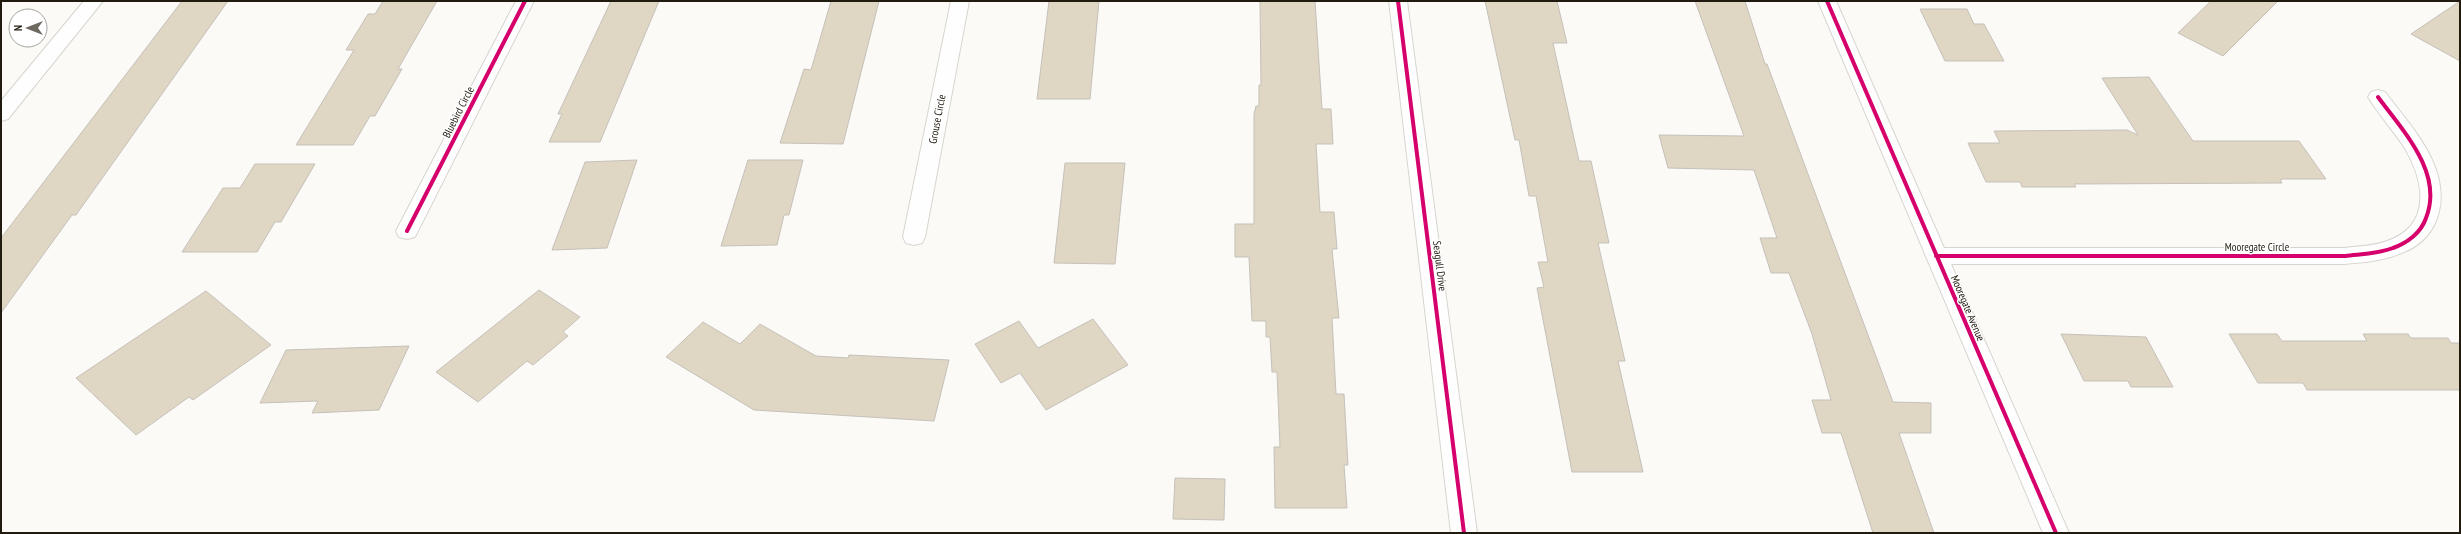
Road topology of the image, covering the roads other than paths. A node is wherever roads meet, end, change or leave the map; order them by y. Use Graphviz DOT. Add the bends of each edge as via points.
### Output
graph roads {
  1 [pos="94,1"];
  2 [pos="525,1"];
  3 [pos="960,1"];
  4 [pos="1398,1"];
  5 [pos="1827,1"];
  6 [pos="2378,97"];
  7 [pos="1,114"];
  8 [pos="407,231"];
  9 [pos="914,237"];
  10 [pos="1936,256"];
  11 [pos="1464,533"];
  12 [pos="2056,533"];
  1 -- 7 [label="street"];
  2 -- 8 [label="street, Bluebird Circle"];
  3 -- 9 [label="street, Grouse Circle"];
  4 -- 11 [label="street, Seagull Drive"];
  5 -- 10 [label="street, Mooregate Avenue"];
  6 -- 10 [label="street, Mooregate Circle" via="2414,147 2425,169 2432,194 2428,217 2417,236 2388,250 2345,256"];
  10 -- 12 [label="street, Mooregate Avenue"];
}
